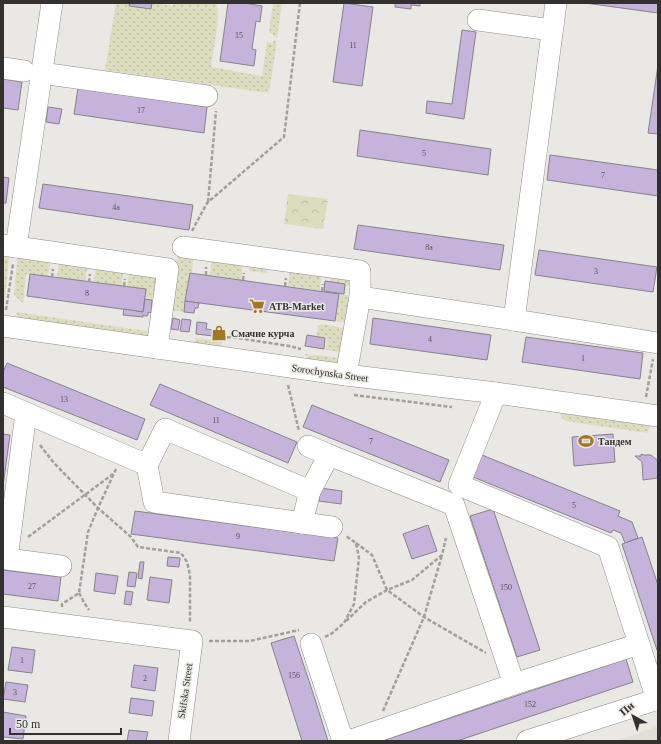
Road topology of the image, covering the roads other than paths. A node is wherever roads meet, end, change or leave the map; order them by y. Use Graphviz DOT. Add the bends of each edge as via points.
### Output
graph roads {
  1 [pos="52,3"];
  2 [pos="556,3"];
  3 [pos="478,20"];
  4 [pos="552,30"];
  5 [pos="3,68"];
  6 [pos="33,72"];
  7 [pos="207,96"];
  8 [pos="9,246"];
  9 [pos="183,247"];
  10 [pos="360,297"];
  11 [pos="514,320"];
  12 [pos="3,327"];
  13 [pos="657,343"];
  14 [pos="157,348"];
  15 [pos="346,375"];
  16 [pos="496,393"];
  17 [pos="3,403"];
  18 [pos="650,415"];
  19 [pos="26,419"];
  20 [pos="308,446"];
  21 [pos="329,455"];
  22 [pos="134,459"];
  23 [pos="458,484"];
  24 [pos="310,491"];
  25 [pos="454,505"];
  26 [pos="302,522"];
  27 [pos="332,527"];
  28 [pos="60,566"];
  29 [pos="3,617"];
  30 [pos="311,644"];
  31 [pos="639,644"];
  32 [pos="511,675"];
  33 [pos="657,700"];
  34 [pos="179,741"];
  35 [pos="343,741"];
  36 [pos="349,741"];
  37 [pos="527,741"];
  1 -- 6 [label="street"];
  2 -- 4 [label="street"];
  3 -- 4 [label="street"];
  4 -- 11 [label="street"];
  5 -- 6 [label="street"];
  6 -- 7 [label="street"];
  6 -- 8 [label="street"];
  8 -- 14 [label="street" via="168,269"];
  9 -- 10 [label="street" via="360,271"];
  10 -- 11 [label="street"];
  10 -- 15 [label="street"];
  11 -- 13 [label="street"];
  12 -- 14 [label="street, Sorochynska Street"];
  14 -- 15 [label="street, Sorochynska Street"];
  15 -- 16 [label="street, Sorochynska Street"];
  16 -- 18 [label="street, Sorochynska Street"];
  16 -- 23 [label="street"];
  17 -- 19 [label="street"];
  19 -- 22 [label="street"];
  19 -- 28 [label="street" via="6,559"];
  20 -- 21 [label="street"];
  21 -- 24 [label="street"];
  21 -- 25 [label="street"];
  22 -- 24 [label="street" via="165,429"];
  22 -- 26 [label="street" via="154,502"];
  23 -- 25 [label="street"];
  23 -- 31 [label="street" via="608,547"];
  24 -- 26 [label="street"];
  25 -- 32 [label="street"];
  26 -- 27 [label="street"];
  29 -- 34 [label="street, Skifska Street" via="192,641"];
  30 -- 35 [label="street"];
  31 -- 32 [label="street"];
  31 -- 33 [label="street"];
  32 -- 36 [label="street"];
  33 -- 37 [label="street"];
}
